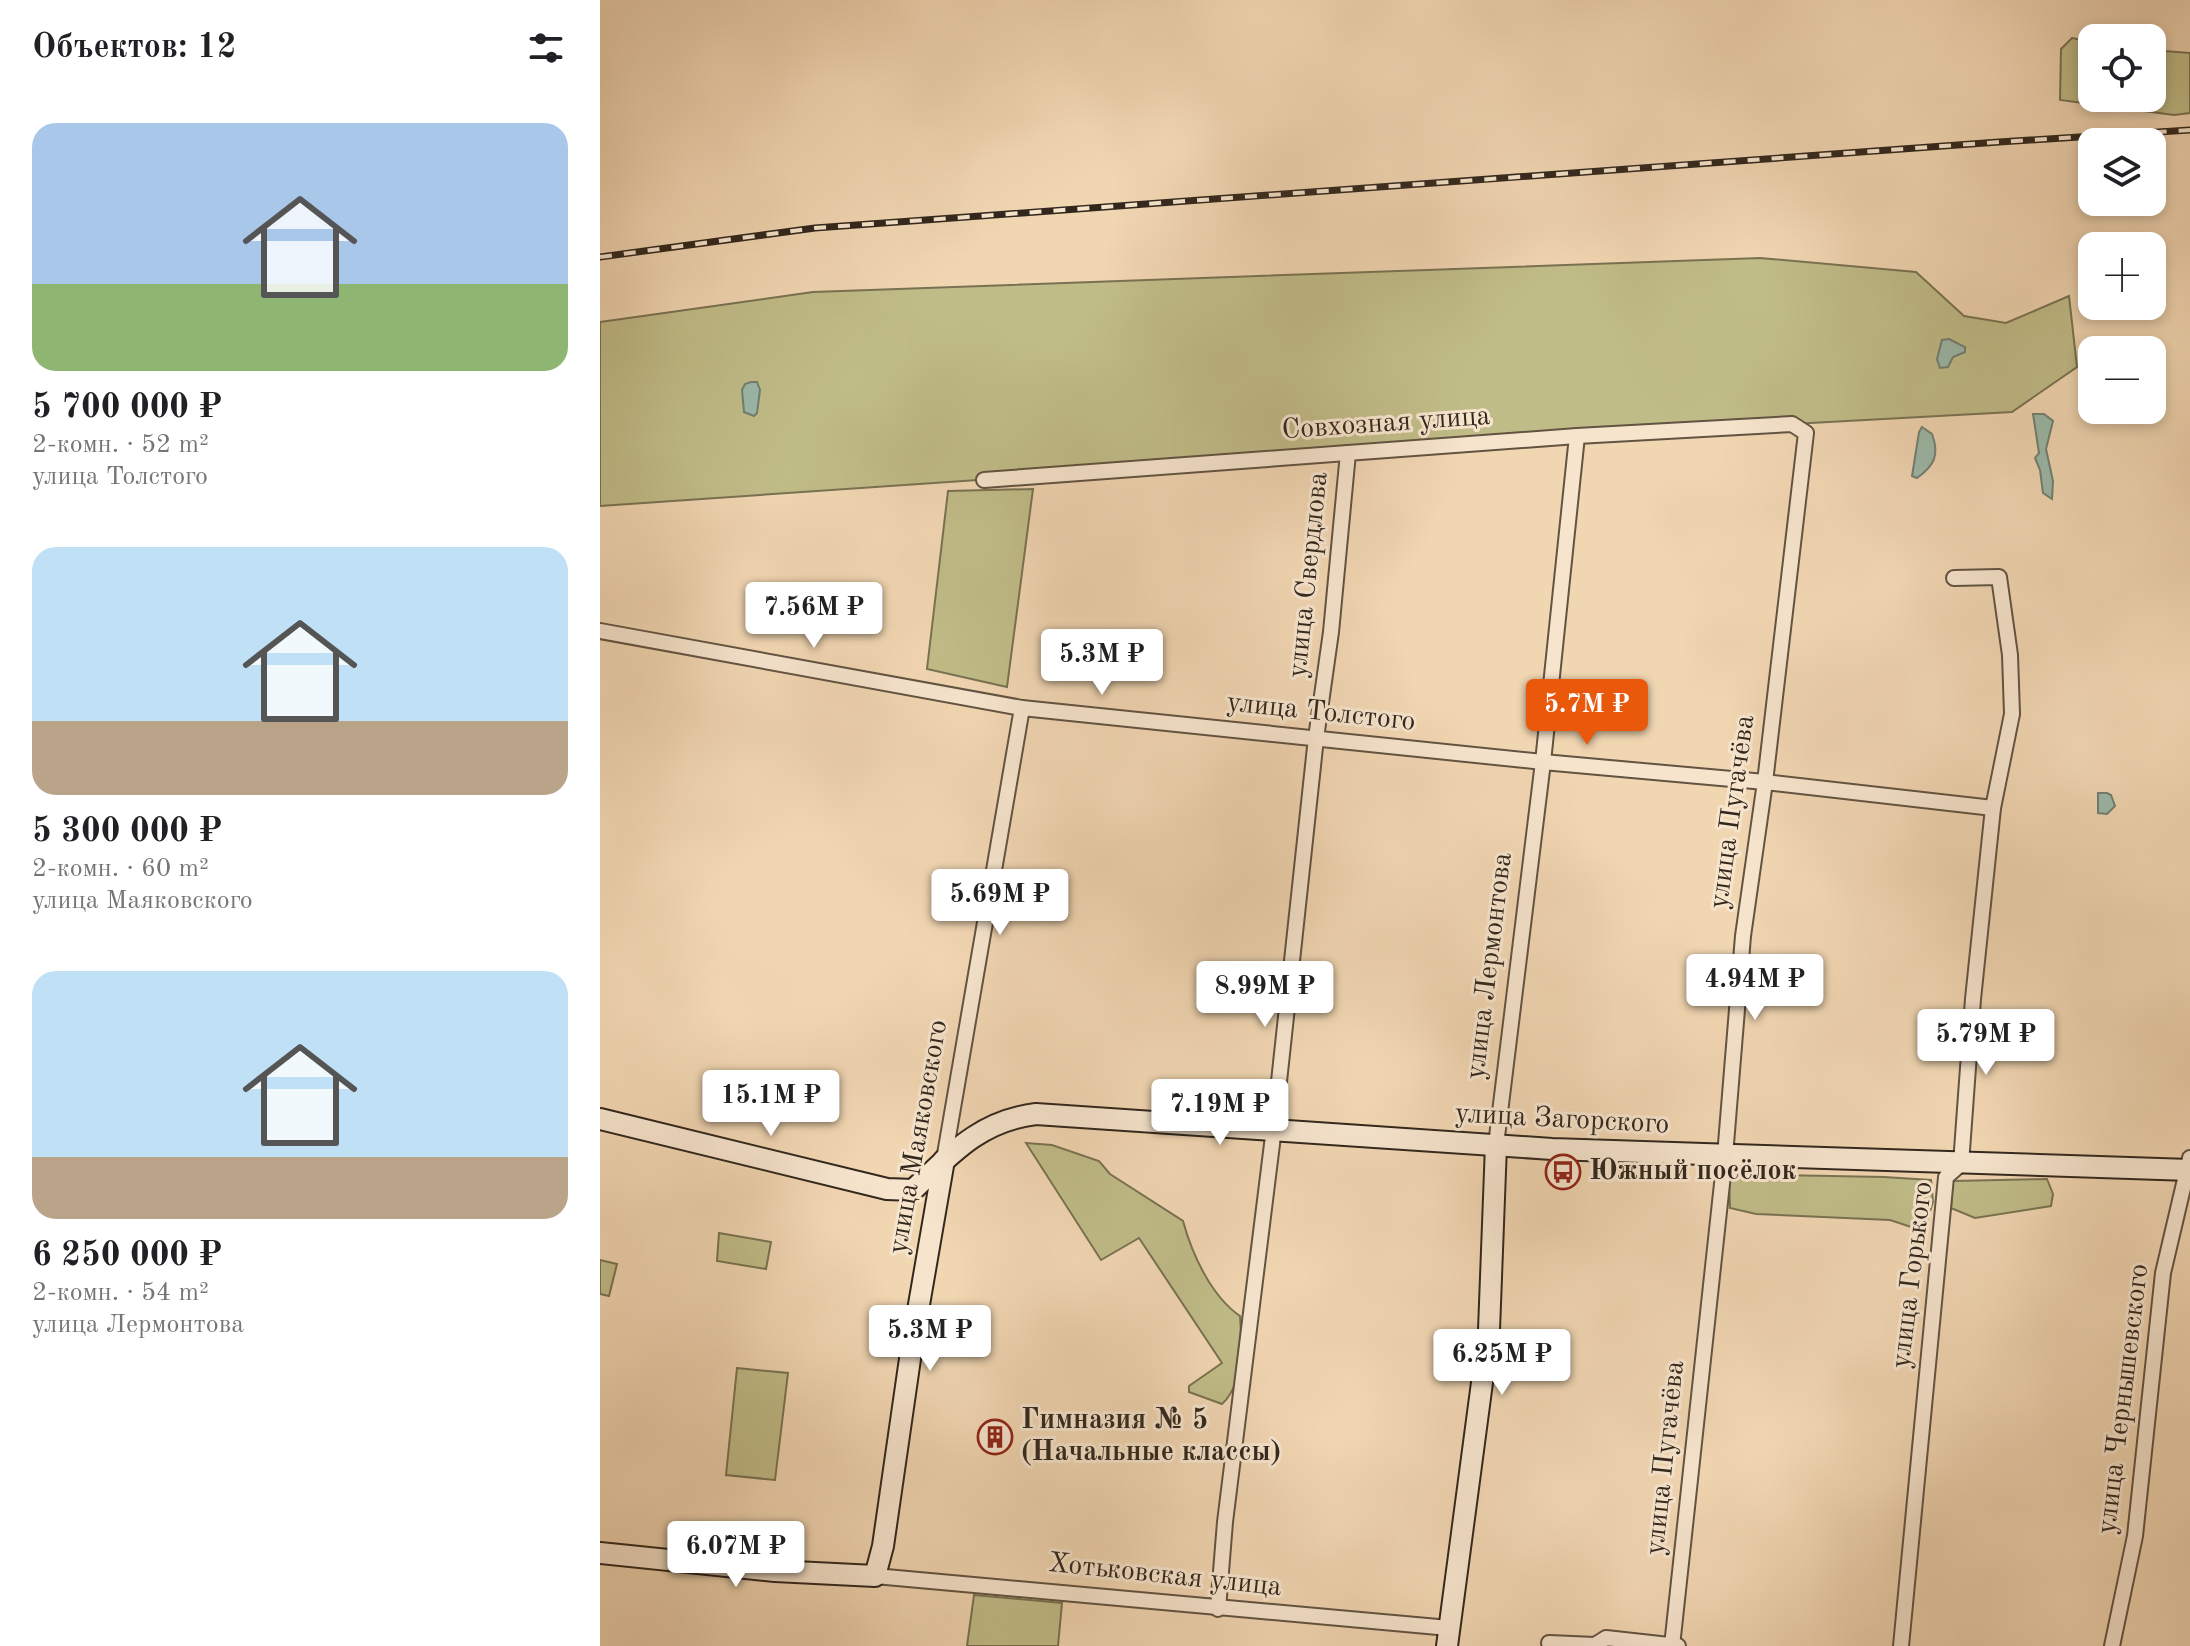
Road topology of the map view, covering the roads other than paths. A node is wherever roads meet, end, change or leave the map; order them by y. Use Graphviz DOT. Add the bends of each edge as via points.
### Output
graph roads {
  1 [pos="1792,424"];
  2 [pos="1577,436"];
  3 [pos="1348,453"];
  4 [pos="984,480"];
  5 [pos="1954,578"];
  6 [pos="600,631"];
  7 [pos="1022,708"];
  8 [pos="1316,738"];
  9 [pos="1543,762"];
  10 [pos="1765,782"];
  11 [pos="1993,808"];
  12 [pos="600,1119"];
  13 [pos="1274,1128"];
  14 [pos="1496,1145"];
  15 [pos="1725,1156"];
  16 [pos="944,1160"];
  17 [pos="1961,1164"];
  18 [pos="2189,1166"];
  19 [pos="600,1553"];
  20 [pos="875,1576"];
  21 [pos="1218,1609"];
  22 [pos="1448,1637"];
  23 [pos="1549,1643"];
  24 [pos="1672,1646"];
  25 [pos="1680,1646"];
  26 [pos="1901,1646"];
  27 [pos="2112,1646"];
  1 -- 2 [label="street, Совхозная улица"];
  1 -- 10 [label="street, улица Пугачёва" via="1806,433"];
  2 -- 3 [label="street, Совхозная улица"];
  2 -- 9 [label="street, улица Лермонтова"];
  3 -- 4 [label="street, Совхозная улица"];
  3 -- 8 [label="street, улица Свердлова"];
  5 -- 11 [label="street, улица Горького" via="1999,577 2012,714"];
  6 -- 7 [label="street, улица Толстого"];
  7 -- 8 [label="street, улица Толстого"];
  7 -- 16 [label="street, улица Маяковского"];
  8 -- 9 [label="street, улица Толстого"];
  8 -- 13 [label="street, улица Свердлова"];
  9 -- 10 [label="street, улица Толстого"];
  9 -- 14 [label="street, улица Лермонтова"];
  10 -- 11 [label="street, улица Толстого"];
  10 -- 15 [label="street, улица Пугачёва" via="1743,936"];
  11 -- 17 [label="street, улица Горького"];
  12 -- 16 [label="main road, улица Загорского" via="887,1189 913,1190"];
  13 -- 14 [label="main road, улица Загорского"];
  13 -- 16 [label="main road, улица Загорского" via="1036,1114 986,1128"];
  13 -- 21 [label="street, улица Свердлова"];
  14 -- 15 [label="main road, улица Загорского"];
  14 -- 22 [label="main road, улица Лермонтова" via="1489,1330"];
  15 -- 17 [label="main road, улица Загорского"];
  15 -- 24 [label="street, улица Пугачёва"];
  16 -- 20 [label="main road, улица Маяковского"];
  17 -- 18 [label="main road, улица Загорского"];
  17 -- 26 [label="street, улица Горького" via="1946,1177"];
  18 -- 27 [label="street, улица Чернышевского" via="2163,1273 2135,1536"];
  19 -- 20 [label="main road"];
  20 -- 21 [label="street, Хотьковская улица"];
  21 -- 22 [label="street, Хотьковская улица"];
  23 -- 24 [label="street" via="1595,1645 1606,1638"];
  24 -- 25 [label="street"];
}
